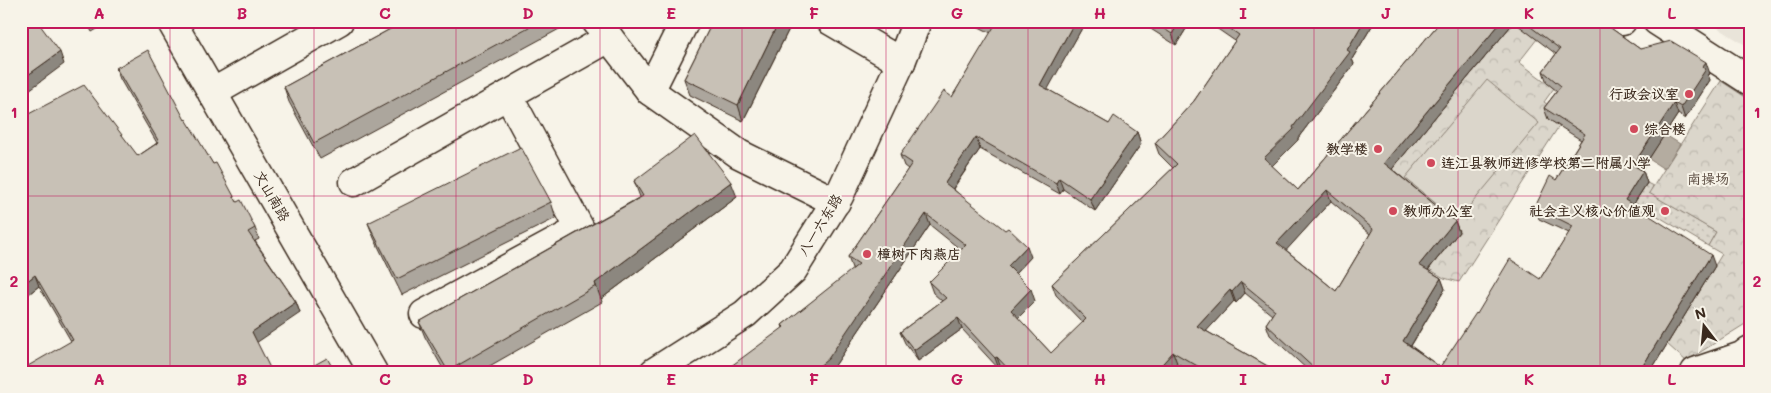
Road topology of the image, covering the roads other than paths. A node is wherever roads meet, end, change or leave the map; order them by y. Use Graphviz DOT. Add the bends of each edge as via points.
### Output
graph roads {
  1 [pos="171,21"];
  2 [pos="339,21"];
  3 [pos="685,21"];
  4 [pos="831,21"];
  5 [pos="918,21"];
  6 [pos="1617,21"];
  7 [pos="1622,21"];
  8 [pos="1657,21"];
  9 [pos="602,30"];
  10 [pos="901,62"];
  11 [pos="1750,81"];
  12 [pos="650,91"];
  13 [pos="212,93"];
  14 [pos="508,95"];
  15 [pos="354,182"];
  16 [pos="836,202"];
  17 [pos="424,314"];
  18 [pos="1750,350"];
  19 [pos="373,372"];
  20 [pos="654,372"];
  21 [pos="1695,372"];
  1 -- 13 [label="street, 文山南路"];
  2 -- 13 [label="street"];
  3 -- 12 [label="street"];
  4 -- 10 [label="street"];
  5 -- 10 [label="street, 八一六东路"];
  6 -- 7 [label="street"];
  8 -- 11 [label="street"];
  9 -- 12 [label="street"];
  9 -- 14 [label="street"];
  10 -- 16 [label="street, 八一六东路"];
  12 -- 16 [label="street" via="739,154"];
  13 -- 19 [label="street, 文山南路"];
  14 -- 15 [label="street"];
  14 -- 17 [label="street" via="580,229"];
  16 -- 20 [label="street, 八一六东路" via="792,270 745,314"];
  18 -- 21 [label="street" via="1742,356"];
}
